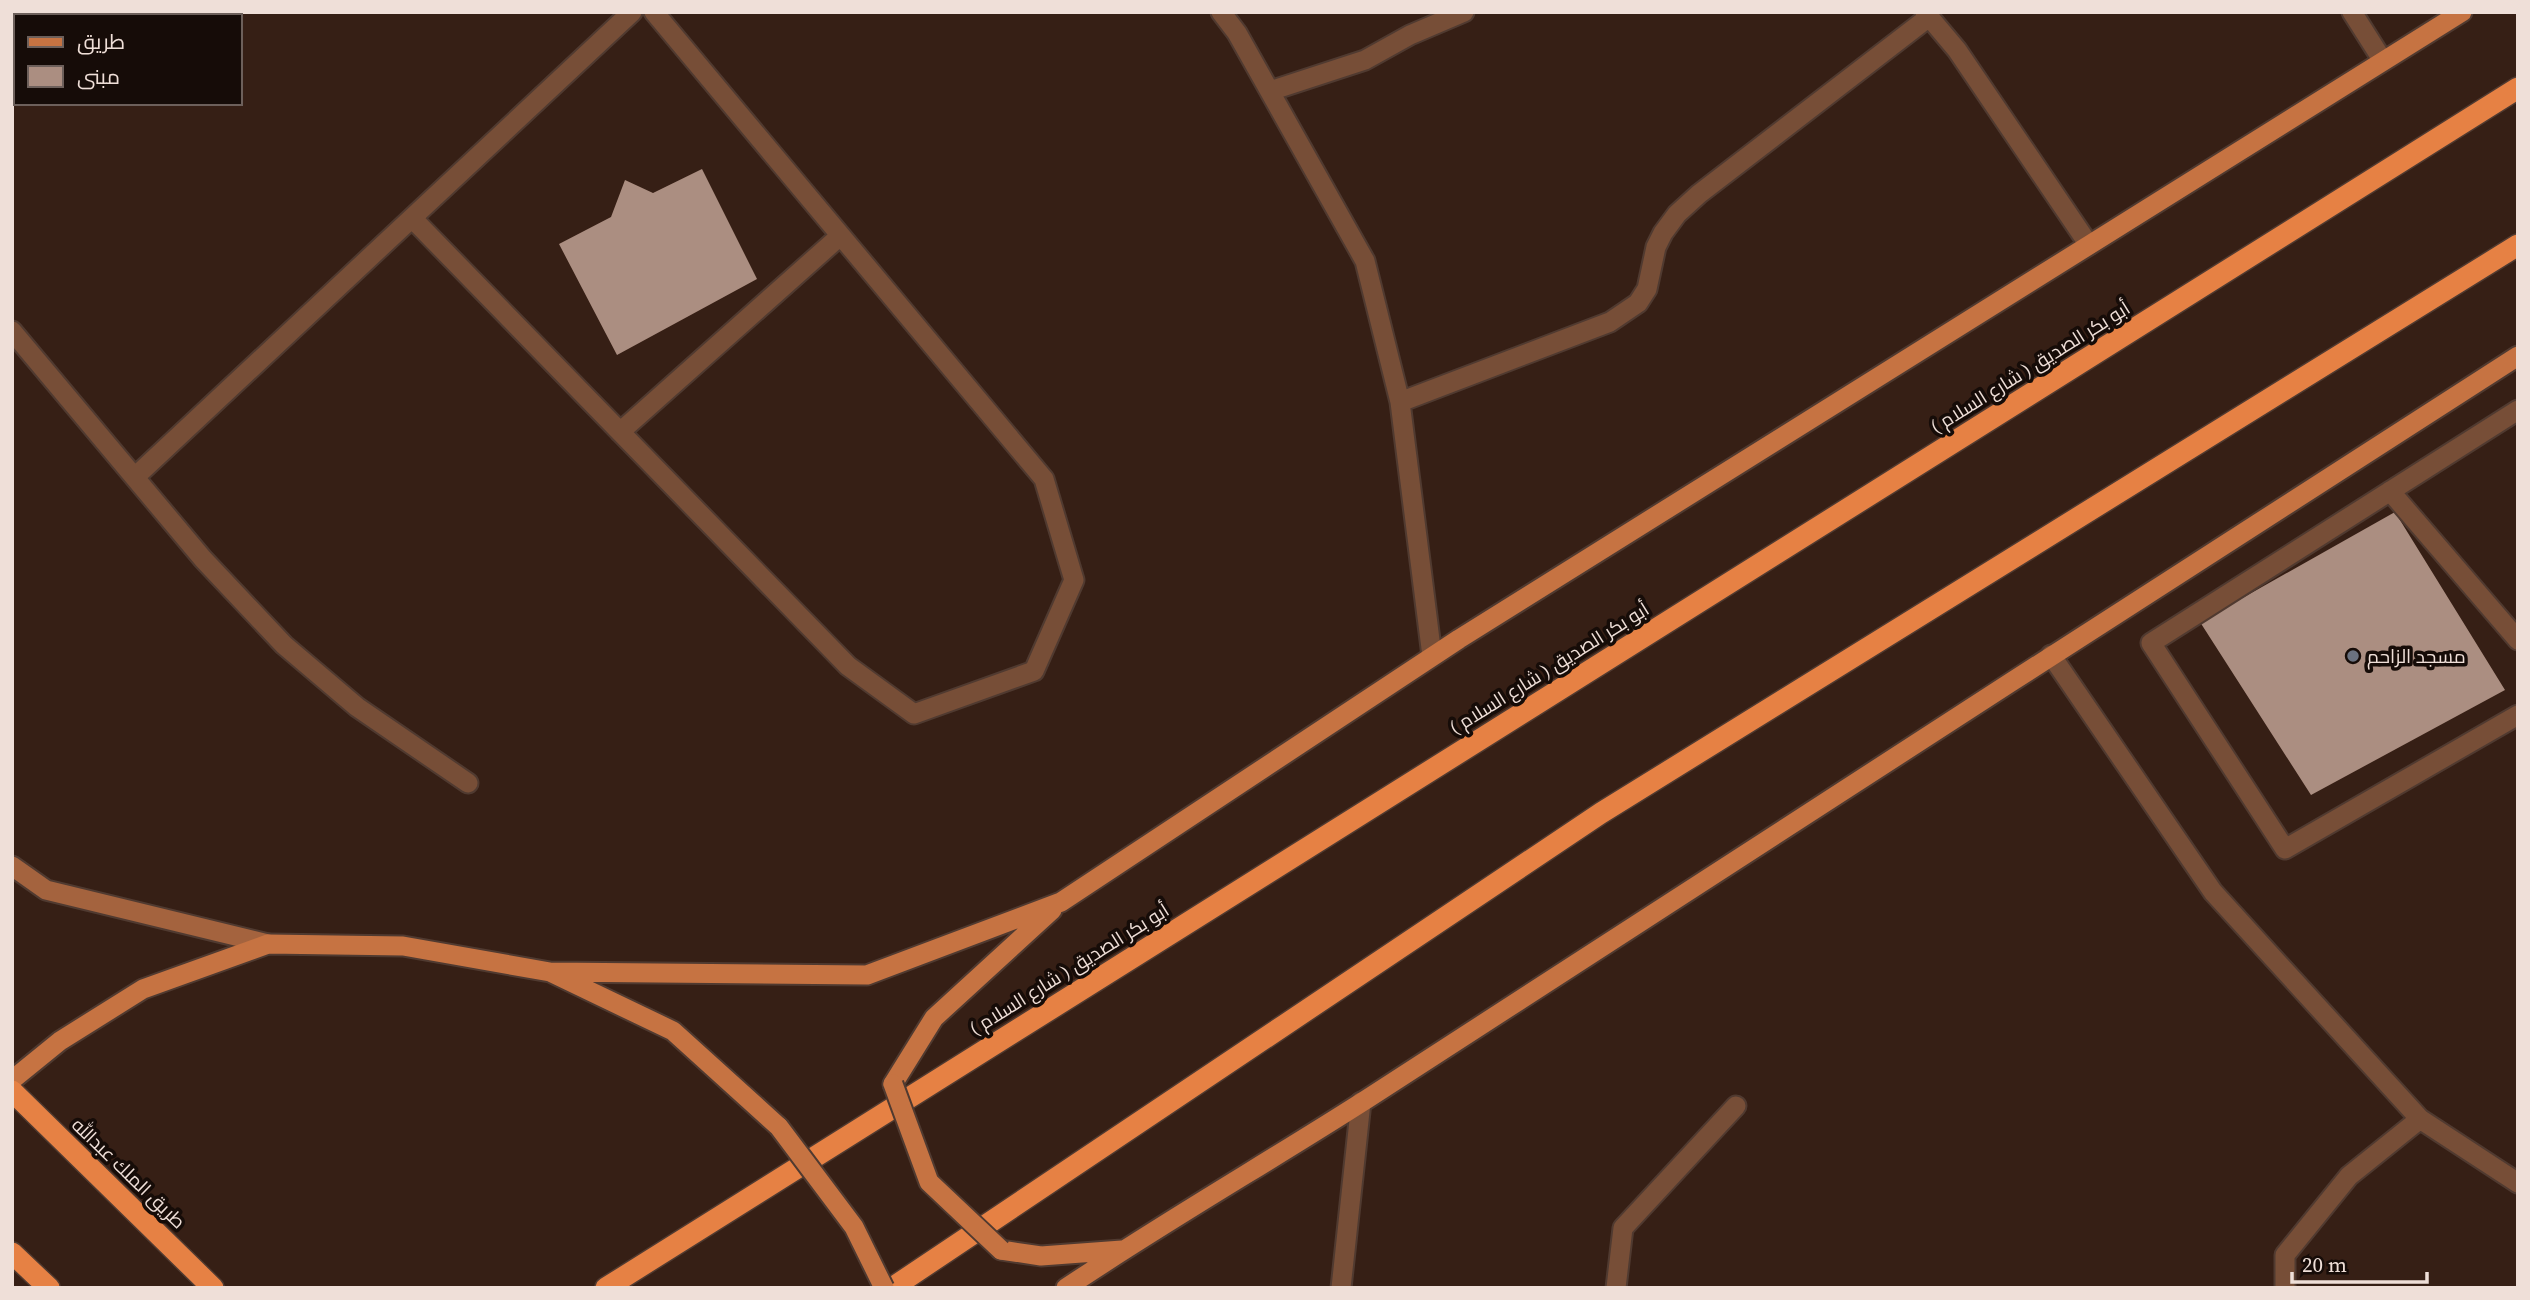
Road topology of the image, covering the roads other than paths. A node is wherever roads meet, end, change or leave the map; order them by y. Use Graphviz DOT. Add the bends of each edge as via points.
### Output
graph roads {
  1 [pos="632,12"];
  2 [pos="654,12"];
  3 [pos="1221,12"];
  4 [pos="1464,12"];
  5 [pos="2352,12"];
  6 [pos="2462,12"];
  7 [pos="1936,18"];
  8 [pos="2383,61"];
  9 [pos="2518,88"];
  10 [pos="1270,92"];
  11 [pos="412,218"];
  12 [pos="840,236"];
  13 [pos="2089,245"];
  14 [pos="2518,245"];
  15 [pos="12,331"];
  16 [pos="2518,356"];
  17 [pos="1400,402"];
  18 [pos="2518,410"];
  19 [pos="621,432"];
  20 [pos="135,477"];
  21 [pos="2390,491"];
  22 [pos="2518,640"];
  23 [pos="2051,655"];
  24 [pos="1432,656"];
  25 [pos="2518,715"];
  26 [pos="468,783"];
  27 [pos="12,866"];
  28 [pos="1060,902"];
  29 [pos="268,944"];
  30 [pos="550,972"];
  31 [pos="12,1080"];
  32 [pos="12,1091"];
  33 [pos="1362,1102"];
  34 [pos="1737,1106"];
  35 [pos="2420,1119"];
  36 [pos="2518,1183"];
  37 [pos="1123,1250"];
  38 [pos="12,1253"];
  39 [pos="49,1288"];
  40 [pos="214,1288"];
  41 [pos="606,1288"];
  42 [pos="884,1288"];
  43 [pos="892,1288"];
  44 [pos="1066,1288"];
  45 [pos="1341,1288"];
  46 [pos="1616,1288"];
  47 [pos="2285,1288"];
  1 -- 11 [label="street"];
  2 -- 12 [label="street"];
  3 -- 10 [label="street"];
  4 -- 10 [label="street" via="1366,60"];
  5 -- 8 [label="street"];
  6 -- 8 [label="main road"];
  7 -- 13 [label="street"];
  7 -- 17 [label="street" via="1677,214 1656,247 1647,289 1638,303 1610,322"];
  8 -- 13 [label="main road"];
  9 -- 41 [label="highway, ( شارع السلام ) أبو بكر الصديق"];
  10 -- 17 [label="street" via="1364,261"];
  11 -- 19 [label="street"];
  11 -- 20 [label="street"];
  12 -- 19 [label="street"];
  12 -- 19 [label="street" via="1044,479 1074,580 1034,671 915,714 848,666"];
  13 -- 24 [label="main road"];
  14 -- 43 [label="highway" via="1601,813"];
  15 -- 20 [label="street"];
  16 -- 23 [label="main road"];
  17 -- 24 [label="street"];
  18 -- 21 [label="street"];
  20 -- 26 [label="street" via="203,559 284,645 357,707"];
  21 -- 22 [label="street"];
  21 -- 25 [label="street" via="2151,643 2285,849"];
  23 -- 33 [label="main road"];
  23 -- 35 [label="street" via="2213,892"];
  24 -- 28 [label="main road"];
  27 -- 29 [label="main road" via="46,890"];
  28 -- 30 [label="main road" via="867,975"];
  28 -- 37 [label="main road, bridge" via="934,1018 893,1084 929,1182 1001,1250 1041,1256"];
  29 -- 30 [label="main road" via="403,946"];
  29 -- 31 [label="main road" via="144,989 60,1041"];
  30 -- 42 [label="main road, bridge" via="673,1031 779,1127 854,1227"];
  32 -- 40 [label="highway, طريق الملك عبدالله"];
  33 -- 37 [label="main road"];
  33 -- 45 [label="street"];
  34 -- 46 [label="street" via="1623,1228"];
  35 -- 36 [label="street"];
  35 -- 47 [label="street" via="2348,1177 2285,1255"];
  37 -- 44 [label="main road"];
  38 -- 39 [label="highway"];
}
